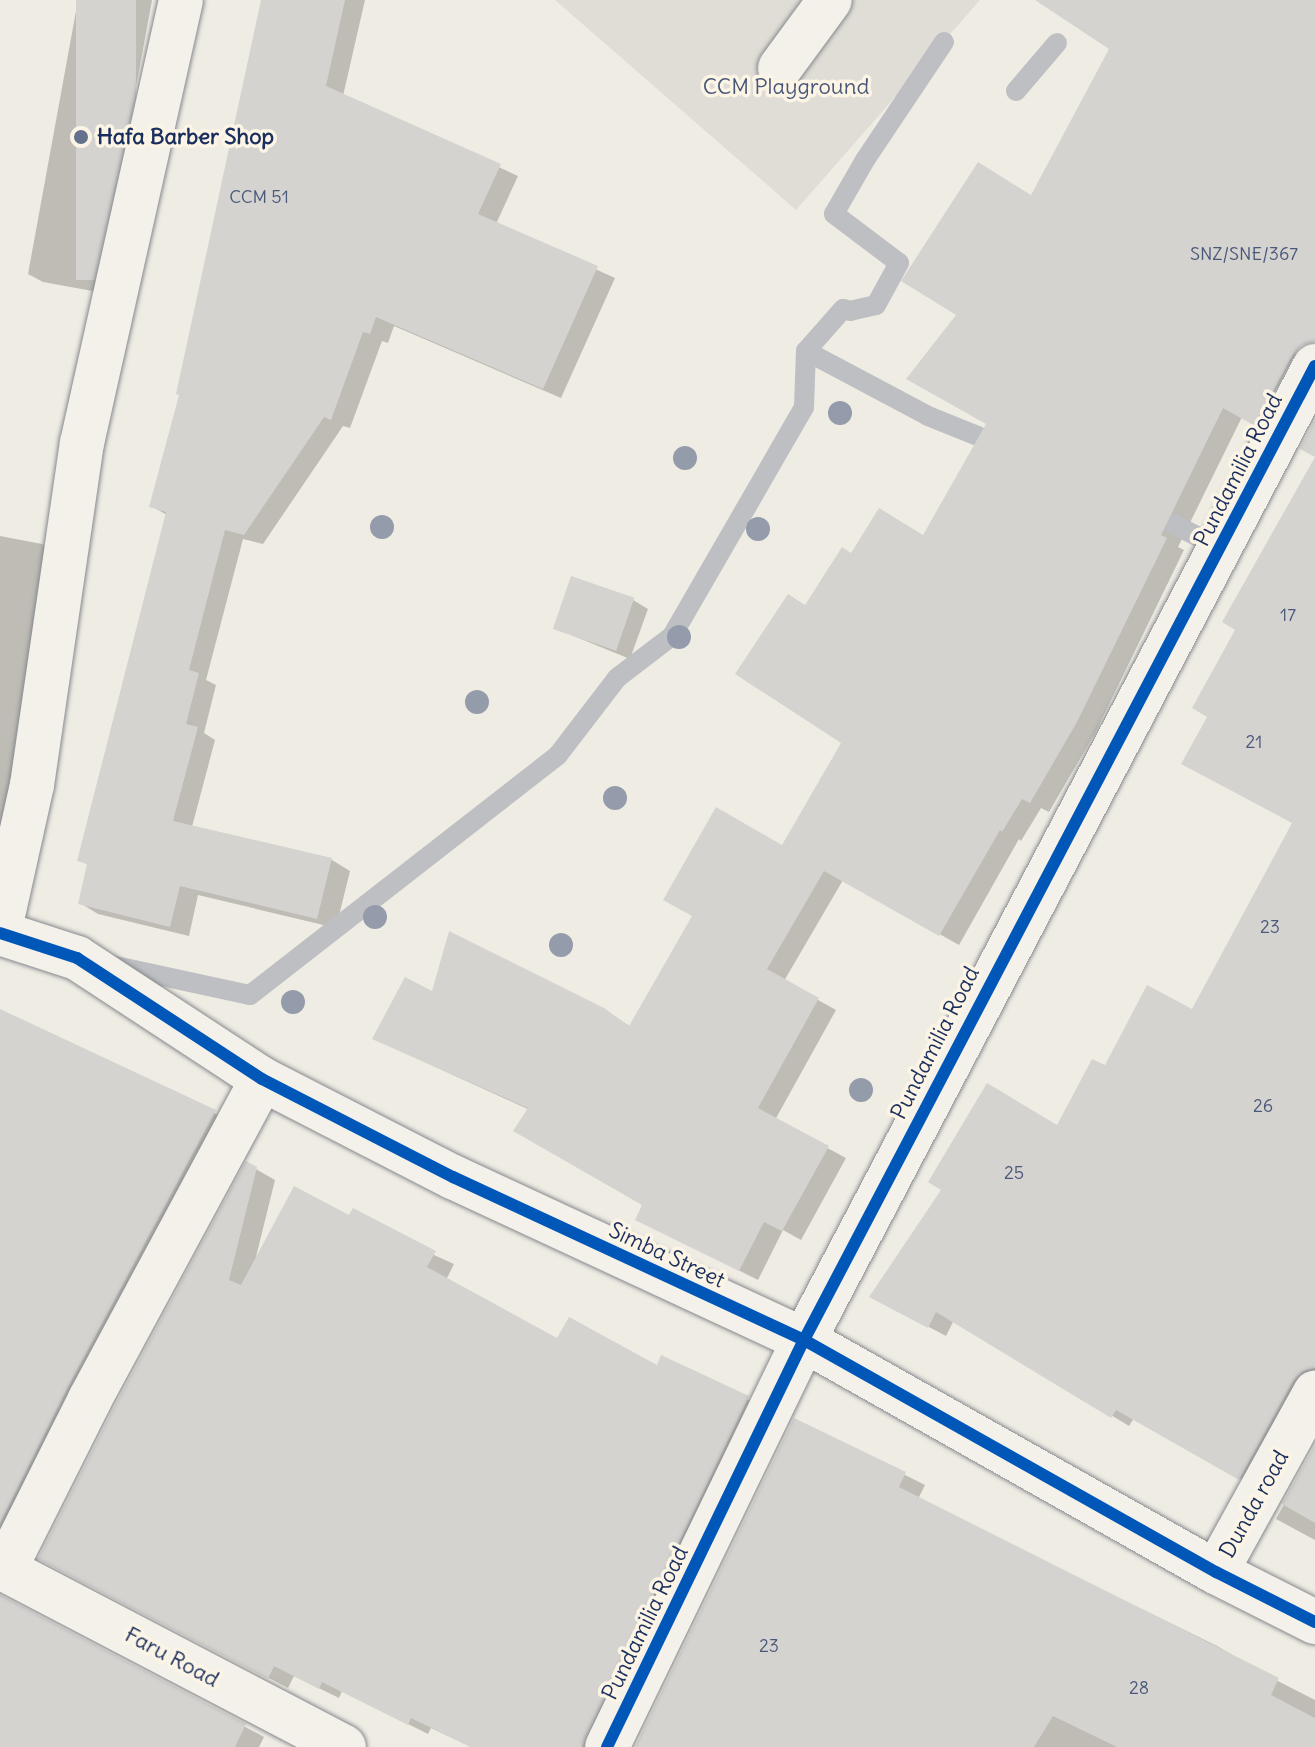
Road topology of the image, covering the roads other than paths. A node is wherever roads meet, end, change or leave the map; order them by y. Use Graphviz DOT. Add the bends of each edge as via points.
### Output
graph roads {
  1 [pos="181,0"];
  2 [pos="830,0"];
  3 [pos="780,68"];
  4 [pos="1315,366"];
  5 [pos="0,931"];
  6 [pos="262,1079"];
  7 [pos="804,1340"];
  8 [pos="1315,1393"];
  9 [pos="3,1568"];
  10 [pos="1216,1572"];
  11 [pos="1315,1622"];
  12 [pos="344,1747"];
  13 [pos="607,1747"];
  1 -- 5 [label="street" via="82,443 32,785"];
  2 -- 3 [label="street"];
  4 -- 7 [label="street, Pundamilia Road"];
  5 -- 6 [label="street, Simba Street" via="77,958"];
  6 -- 7 [label="street, Simba Street" via="453,1177"];
  6 -- 9 [label="street"];
  7 -- 10 [label="street, Simba Street"];
  7 -- 13 [label="street, Pundamilia Road"];
  8 -- 10 [label="street, Dunda road"];
  9 -- 12 [label="street, Faru Road"];
  10 -- 11 [label="street, Simba Street"];
}
